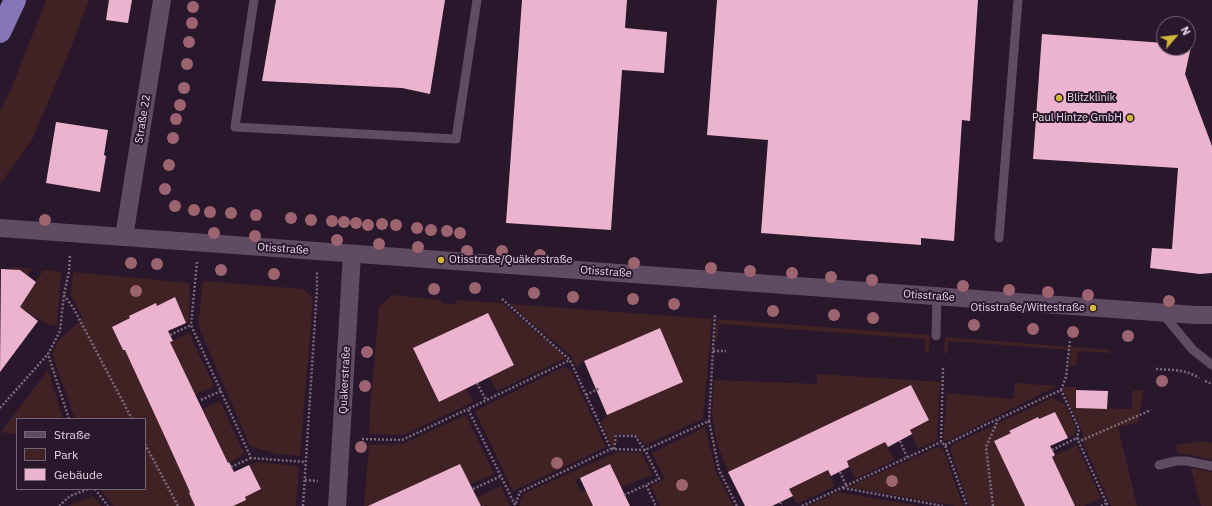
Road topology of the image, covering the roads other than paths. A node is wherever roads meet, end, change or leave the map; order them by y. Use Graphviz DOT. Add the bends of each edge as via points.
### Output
graph roads {
  1 [pos="15,0"];
  2 [pos="162,0"];
  3 [pos="254,0"];
  4 [pos="477,0"];
  5 [pos="1018,0"];
  6 [pos="0,32"];
  7 [pos="0,228"];
  8 [pos="124,237"];
  9 [pos="999,238"];
  10 [pos="352,254"];
  11 [pos="937,296"];
  12 [pos="1163,312"];
  13 [pos="1212,315"];
  14 [pos="936,336"];
  15 [pos="1212,365"];
  16 [pos="1159,465"];
  17 [pos="1212,466"];
  18 [pos="337,506"];
  1 -- 6 [label="highway"];
  2 -- 8 [label="street, Straße 22"];
  3 -- 4 [label="lane" via="235,127 456,139"];
  5 -- 9 [label="lane"];
  7 -- 8 [label="street, Otisstraße"];
  8 -- 10 [label="street, Otisstraße"];
  10 -- 11 [label="street, Otisstraße"];
  10 -- 18 [label="street, Quäkerstraße"];
  11 -- 12 [label="street, Otisstraße"];
  11 -- 14 [label="lane"];
  12 -- 13 [label="street, Otisstraße"];
  12 -- 15 [label="lane" via="1193,350"];
  16 -- 17 [label="lane" via="1187,461"];
}
